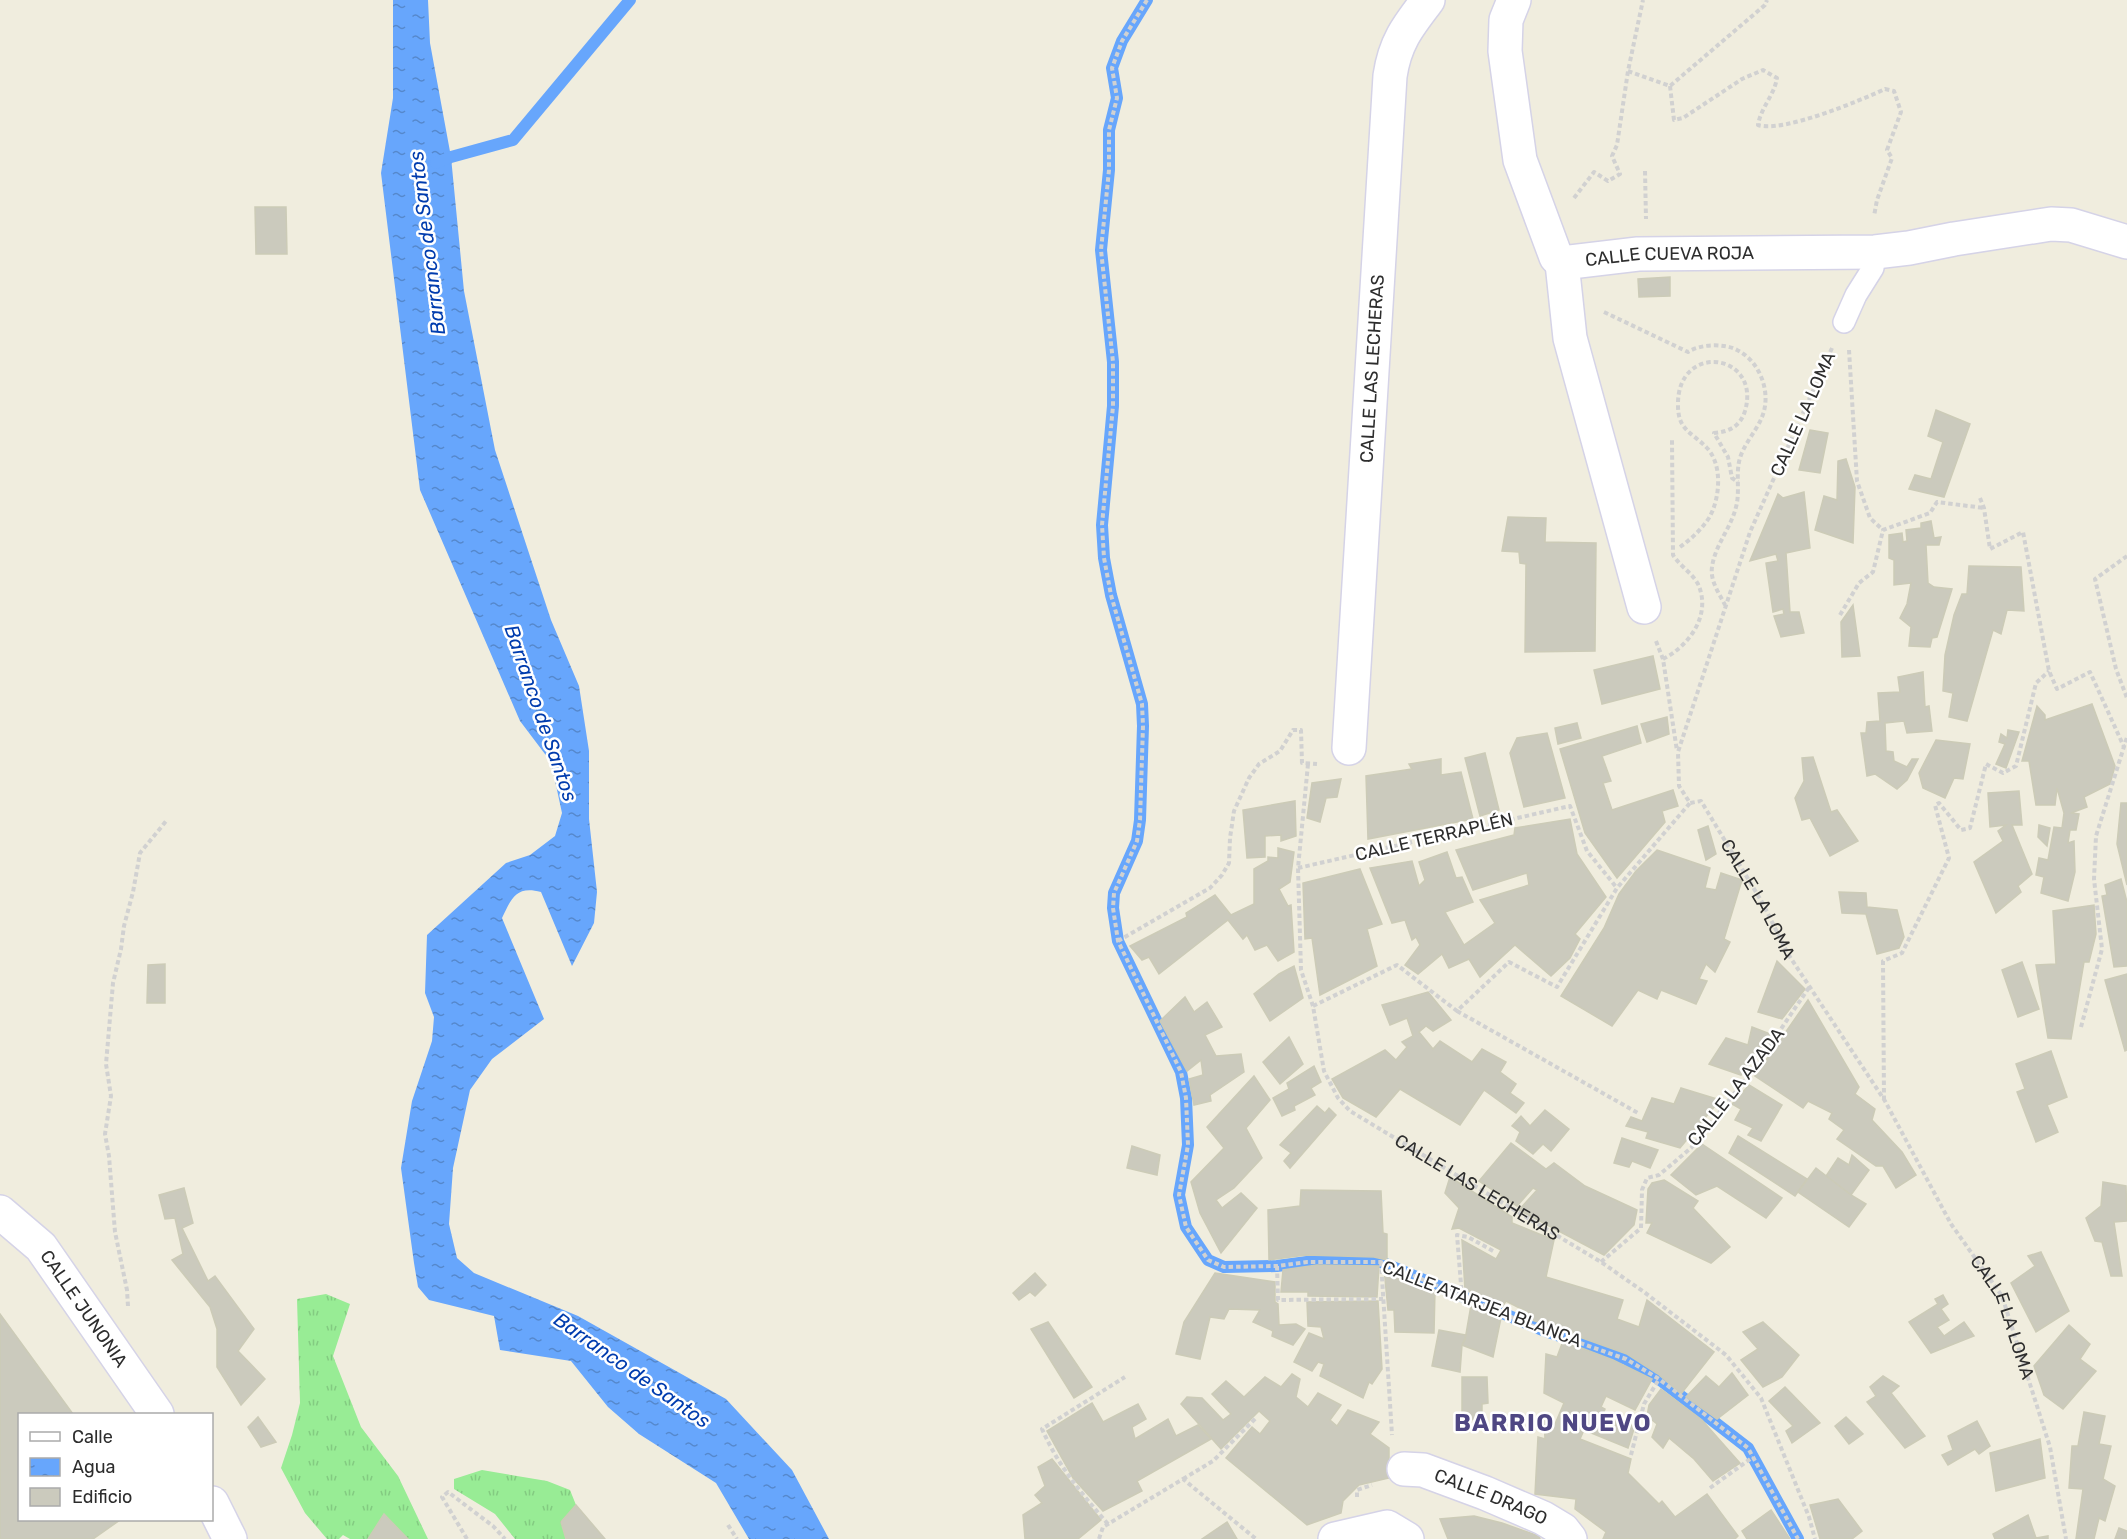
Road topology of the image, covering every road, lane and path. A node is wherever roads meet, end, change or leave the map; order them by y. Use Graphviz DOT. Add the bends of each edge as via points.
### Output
graph roads {
  1 [pos="1147,0"];
  2 [pos="1428,0"];
  3 [pos="1514,0"];
  4 [pos="1643,0"];
  5 [pos="1767,0"];
  6 [pos="1628,71"];
  7 [pos="1670,86"];
  8 [pos="1645,171"];
  9 [pos="1594,172"];
  10 [pos="1647,229"];
  11 [pos="1872,237"];
  12 [pos="2127,242"];
  13 [pos="1562,263"];
  14 [pos="1856,295"];
  15 [pos="1566,303"];
  16 [pos="1844,322"];
  17 [pos="1671,440"];
  18 [pos="1738,482"];
  19 [pos="1980,498"];
  20 [pos="1984,508"];
  21 [pos="1883,530"];
  22 [pos="1680,547"];
  23 [pos="2127,556"];
  24 [pos="1726,605"];
  25 [pos="1644,607"];
  26 [pos="1840,615"];
  27 [pos="1663,659"];
  28 [pos="2049,670"];
  29 [pos="2127,698"];
  30 [pos="2127,737"];
  31 [pos="2124,747"];
  32 [pos="1349,748"];
  33 [pos="1678,752"];
  34 [pos="1690,803"];
  35 [pos="167,820"];
  36 [pos="1298,868"];
  37 [pos="1617,888"];
  38 [pos="1118,941"];
  39 [pos="1810,986"];
  40 [pos="1313,1005"];
  41 [pos="1457,1011"];
  42 [pos="2081,1027"];
  43 [pos="1884,1101"];
  44 [pos="1638,1113"];
  45 [pos="0,1212"];
  46 [pos="1495,1252"];
  47 [pos="1380,1262"];
  48 [pos="1601,1262"];
  49 [pos="1276,1266"];
  50 [pos="1462,1297"];
  51 [pos="1383,1299"];
  52 [pos="128,1310"];
  53 [pos="1125,1377"];
  54 [pos="1659,1379"];
  55 [pos="156,1413"];
  56 [pos="1257,1417"];
  57 [pos="1631,1455"];
  58 [pos="1399,1456"];
  59 [pos="1753,1457"];
  60 [pos="1183,1479"];
  61 [pos="1710,1488"];
  62 [pos="213,1505"];
  63 [pos="1108,1524"];
  64 [pos="728,1525"];
  65 [pos="230,1539"];
  66 [pos="467,1539"];
  67 [pos="505,1539"];
  68 [pos="737,1539"];
  69 [pos="1099,1539"];
  70 [pos="1256,1539"];
  71 [pos="1335,1539"];
  72 [pos="1407,1539"];
  73 [pos="1570,1539"];
  74 [pos="1798,1539"];
  75 [pos="1815,1539"];
  76 [pos="2066,1539"];
  1 -- 38 [label="path, CALLE ATARJEA BLANCA" via="1122,41 1112,68 1117,98 1109,130 1101,250 1113,362 1113,417 1102,525 1104,558 1142,704 1143,726 1137,842 1114,893"];
  2 -- 32 [label="street, CALLE LAS LECHERAS" via="1400,38 1390,76"];
  3 -- 13 [label="street" via="1506,20 1505,51 1521,160 1556,257"];
  4 -- 6 [label="path"];
  5 -- 7 [label="path"];
  6 -- 7 [label="path"];
  6 -- 9 [label="path" via="1612,156 1620,174 1608,181"];
  7 -- 11 [label="path" via="1674,120 1763,70 1777,78 1775,90 1760,113 1758,125 1766,127 1825,112 1884,89 1894,91 1901,112 1887,150 1892,158 1877,200"];
  8 -- 10 [label="path"];
  11 -- 12 [label="street, CALLE CUEVA ROJA" via="1909,248 2051,224 2071,225"];
  11 -- 13 [label="street, CALLE CUEVA ROJA"];
  11 -- 14 [label="lane" via="1874,268"];
  13 -- 15 [label="street, CALLE CUEVA ROJA"];
  14 -- 16 [label="lane"];
  14 -- 21 [label="path" via="1861,324 1849,350 1857,481 1870,518"];
  15 -- 18 [label="path" via="1585,303 1688,352 1705,346 1731,347 1748,357 1762,378 1766,405 1739,461"];
  15 -- 25 [label="street, CALLE CUEVA ROJA" via="1570,338"];
  16 -- 24 [label="path, CALLE LA LOMA" via="1750,532"];
  17 -- 27 [label="path" via="1673,555 1697,582 1701,604 1693,634"];
  18 -- 22 [label="path" via="1732,478 1728,457 1714,433 1733,429 1740,422 1747,403 1746,385 1733,368 1722,363 1704,363 1686,374 1680,384 1678,410 1682,425 1714,458 1716,495 1709,517"];
  18 -- 24 [label="path" via="1737,505 1711,569 1712,580"];
  19 -- 20 [label="path"];
  20 -- 21 [label="path" via="1936,501 1930,513"];
  20 -- 28 [label="path" via="1990,549 2023,532"];
  21 -- 26 [label="path" via="1874,572 1859,583"];
  23 -- 29 [label="path" via="2095,579 2116,669"];
  24 -- 33 [label="path, CALLE LA LOMA"];
  25 -- 27 [label="path"];
  27 -- 33 [label="path"];
  28 -- 31 [label="path" via="2056,689 2090,672"];
  28 -- 43 [label="path" via="2036,683 2016,766 2003,773 1986,764 1970,828 1961,830 1939,803 1935,805 1949,858 1902,953 1883,961"];
  30 -- 31 [label="path"];
  31 -- 42 [label="path" via="2096,836 2094,879 2102,949"];
  33 -- 34 [label="path, CALLE LA LOMA" via="1679,786"];
  34 -- 37 [label="path"];
  34 -- 39 [label="path, CALLE LA LOMA" via="1701,801"];
  35 -- 52 [label="path" via="140,853 112,983 106,1064 111,1096 105,1134"];
  36 -- 37 [label="path, CALLE TERRAPLÉN" via="1570,806 1587,851"];
  36 -- 38 [label="path, CALLE LAS LECHERAS" via="1308,764 1302,763 1301,730 1293,730 1280,751 1259,764 1249,778 1234,811 1229,863 1222,875 1210,888"];
  36 -- 40 [label="path, CALLE LAS LECHERAS" via="1301,970"];
  37 -- 41 [label="path" via="1557,987 1509,962"];
  38 -- 49 [label="path, CALLE ATARJEA BLANCA" via="1181,1072 1188,1145 1179,1195 1186,1227 1209,1260 1224,1267"];
  39 -- 43 [label="path, CALLE LA LOMA"];
  39 -- 48 [label="path, CALLE LA AZADA" via="1756,1066 1691,1148 1659,1174 1647,1178 1642,1190 1641,1228"];
  40 -- 41 [label="path" via="1397,965"];
  40 -- 48 [label="path, CALLE LAS LECHERAS" via="1324,1071 1350,1111"];
  41 -- 44 [label="path"];
  43 -- 76 [label="path, CALLE LA LOMA" via="1951,1224 2002,1296 2050,1447"];
  45 -- 55 [label="street, CALLE JUNONIA" via="41,1247"];
  46 -- 50 [label="path" via="1457,1235"];
  47 -- 49 [label="path, CALLE ATARJEA BLANCA"];
  47 -- 50 [label="path, CALLE ATARJEA BLANCA"];
  47 -- 51 [label="path"];
  48 -- 75 [label="path, CALLE LAS LECHERAS" via="1726,1355 1761,1398"];
  49 -- 51 [label="path" via="1278,1300"];
  50 -- 54 [label="path, CALLE ATARJEA BLANCA" via="1626,1359"];
  51 -- 58 [label="path"];
  53 -- 63 [label="path" via="1042,1429 1072,1483"];
  54 -- 57 [label="path" via="1644,1404"];
  54 -- 59 [label="path, CALLE ATARJEA BLANCA" via="1748,1448"];
  56 -- 60 [label="path" via="1214,1461"];
  58 -- 73 [label="street, CALLE DRAGO" via="1423,1470 1543,1518"];
  59 -- 61 [label="path"];
  59 -- 74 [label="path, CALLE ATARJEA BLANCA"];
  60 -- 63 [label="path"];
  60 -- 70 [label="path"];
  62 -- 65 [label="street"];
  63 -- 69 [label="path"];
  64 -- 68 [label="path"];
  66 -- 67 [label="path" via="442,1497 448,1492"];
  71 -- 72 [label="street" via="1387,1527"];
}
